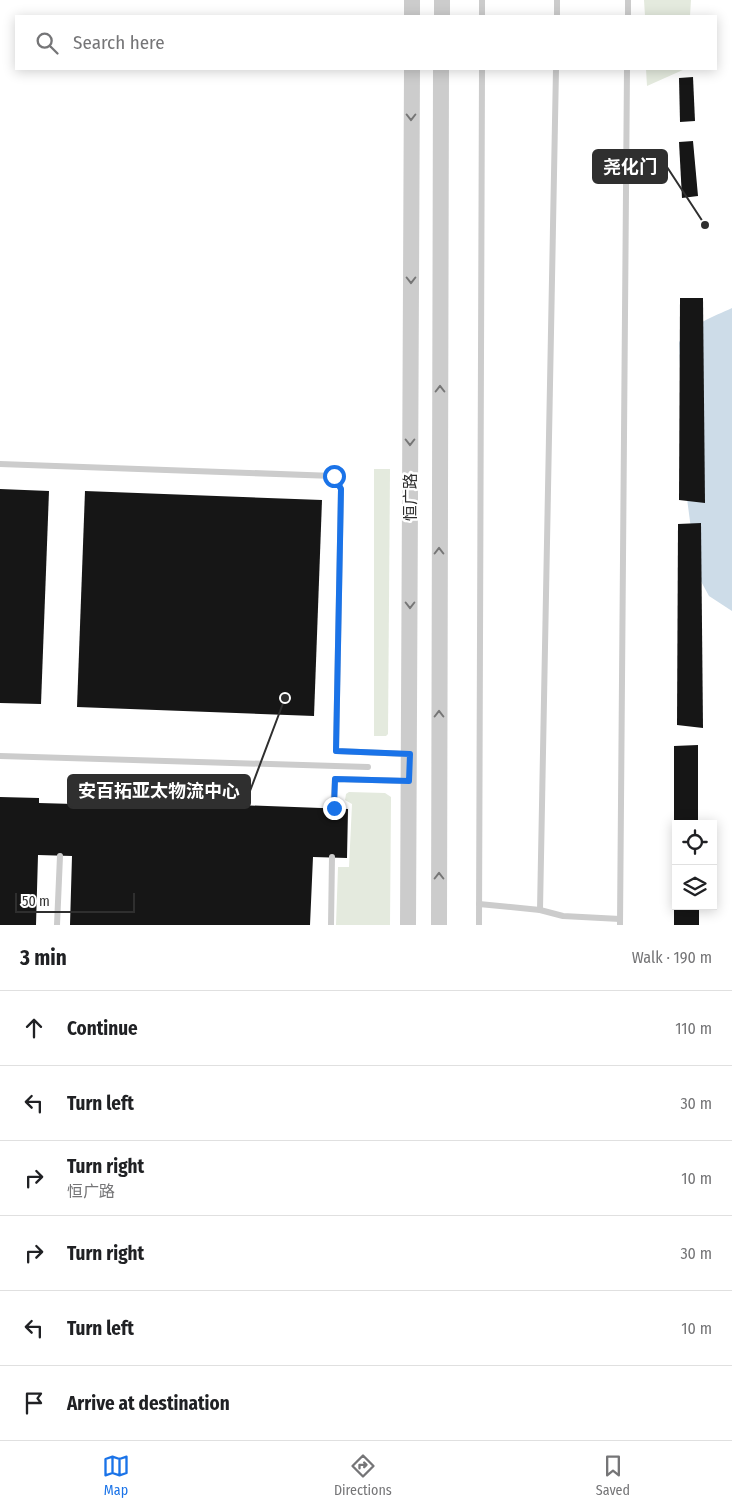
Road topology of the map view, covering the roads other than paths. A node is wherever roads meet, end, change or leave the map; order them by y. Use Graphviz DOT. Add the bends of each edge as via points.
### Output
graph roads {
  1 [pos="412,0"];
  2 [pos="442,0"];
  3 [pos="482,0"];
  4 [pos="557,0"];
  5 [pos="628,0"];
  6 [pos="412,15"];
  7 [pos="442,15"];
  8 [pos="482,15"];
  9 [pos="557,15"];
  10 [pos="628,15"];
  11 [pos="412,70"];
  12 [pos="442,70"];
  13 [pos="482,70"];
  14 [pos="556,70"];
  15 [pos="628,70"];
  16 [pos="0,464"];
  17 [pos="410,754"];
  18 [pos="0,756"];
  19 [pos="368,767"];
  20 [pos="409,781"];
  21 [pos="334,808"];
  22 [pos="60,856"];
  23 [pos="332,857"];
  24 [pos="479,904"];
  25 [pos="540,910"];
  26 [pos="620,922"];
  27 [pos="57,925"];
  28 [pos="331,925"];
  29 [pos="408,925"];
  30 [pos="439,925"];
  31 [pos="479,925"];
  1 -- 6 [label="street"];
  2 -- 7 [label="street"];
  3 -- 8 [label="lane"];
  4 -- 9 [label="lane"];
  5 -- 10 [label="lane"];
  11 -- 17 [label="street, 恒广路, one-way"];
  30 -- 12 [label="street, 恒广路, one-way"];
  13 -- 24 [label="lane"];
  14 -- 25 [label="lane"];
  15 -- 26 [label="lane"];
  16 -- 17 [label="lane" via="334,476 341,489 336,751"];
  17 -- 20 [label="street, 恒广路"];
  18 -- 19 [label="lane"];
  20 -- 21 [label="lane" via="335,779"];
  20 -- 29 [label="street, 恒广路"];
  22 -- 27 [label="lane"];
  23 -- 28 [label="lane"];
  24 -- 25 [label="lane"];
  24 -- 31 [label="lane"];
  25 -- 26 [label="lane" via="563,916"];
}
